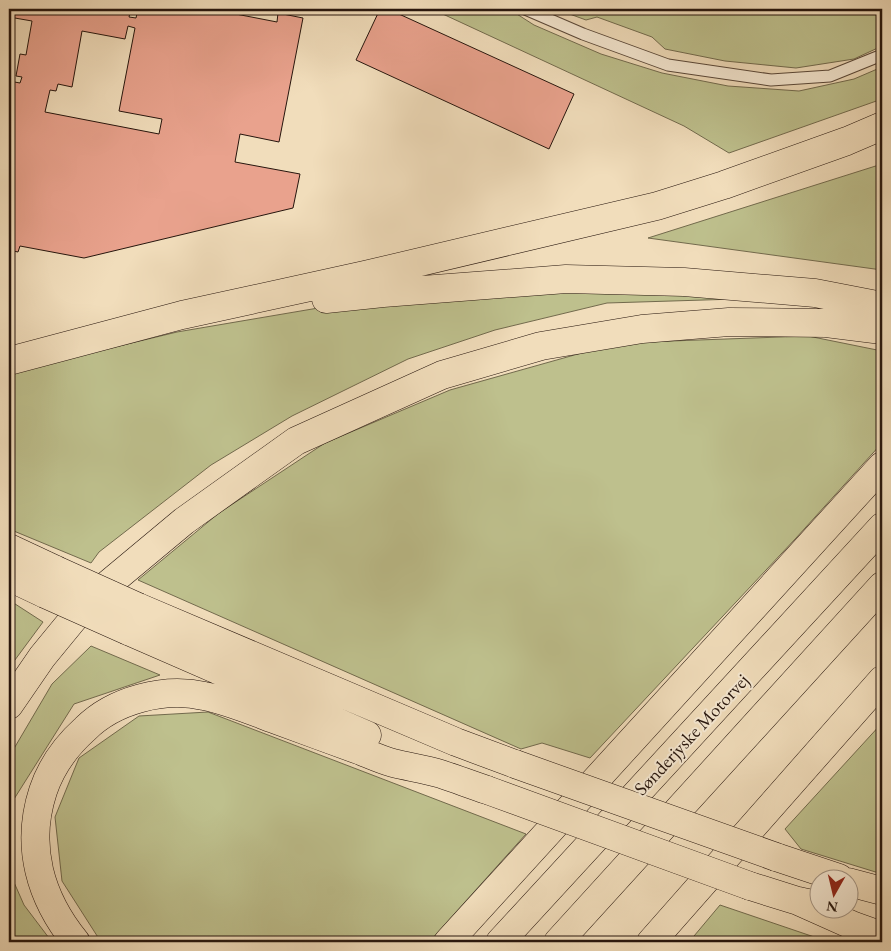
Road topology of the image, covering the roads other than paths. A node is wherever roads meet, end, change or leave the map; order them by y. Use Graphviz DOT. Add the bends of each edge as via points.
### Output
graph roads {
  1 [pos="525,9"];
  2 [pos="882,55"];
  3 [pos="882,126"];
  4 [pos="365,275"];
  5 [pos="882,306"];
  6 [pos="182,315"];
  7 [pos="882,330"];
  8 [pos="9,344"];
  9 [pos="9,361"];
  10 [pos="882,466"];
  11 [pos="882,527"];
  12 [pos="9,548"];
  13 [pos="9,577"];
  14 [pos="51,582"];
  15 [pos="882,586"];
  16 [pos="133,619"];
  17 [pos="882,680"];
  18 [pos="9,705"];
  19 [pos="440,774"];
  20 [pos="757,822"];
  21 [pos="809,868"];
  22 [pos="858,885"];
  23 [pos="882,891"];
  24 [pos="808,903"];
  25 [pos="858,914"];
  26 [pos="838,918"];
  27 [pos="882,920"];
  28 [pos="882,936"];
  29 [pos="76,942"];
  30 [pos="448,942"];
  31 [pos="500,942"];
  32 [pos="558,942"];
  33 [pos="651,942"];
  34 [pos="661,942"];
  1 -- 2 [label="lane" via="668,66 771,80 830,76"];
  3 -- 4 [label="highway" via="838,145 657,206"];
  4 -- 6 [label="highway"];
  4 -- 8 [label="highway" via="236,290"];
  5 -- 6 [label="highway" via="814,293 684,282 566,279 383,293"];
  6 -- 9 [label="highway"];
  7 -- 18 [label="highway" via="826,324 729,322 642,329 541,346 442,375 296,441 184,522 88,601 42,657"];
  10 -- 30 [label="highway"];
  11 -- 31 [label="highway, Sønderjyske Motorvej"];
  12 -- 14 [label="highway"];
  13 -- 14 [label="highway"];
  14 -- 16 [label="highway, bridge"];
  15 -- 32 [label="highway"];
  16 -- 19 [label="highway" via="397,748"];
  16 -- 21 [label="highway, bridge" via="514,764"];
  17 -- 20 [label="highway"];
  19 -- 24 [label="highway, bridge" via="750,886"];
  19 -- 29 [label="highway" via="391,762 204,696 173,694 144,698 105,713 89,724 64,752 45,785 36,815 35,850 42,878 52,905"];
  20 -- 33 [label="highway"];
  20 -- 34 [label="highway"];
  22 -- 23 [label="highway"];
  25 -- 27 [label="highway"];
  26 -- 28 [label="highway"];
}
